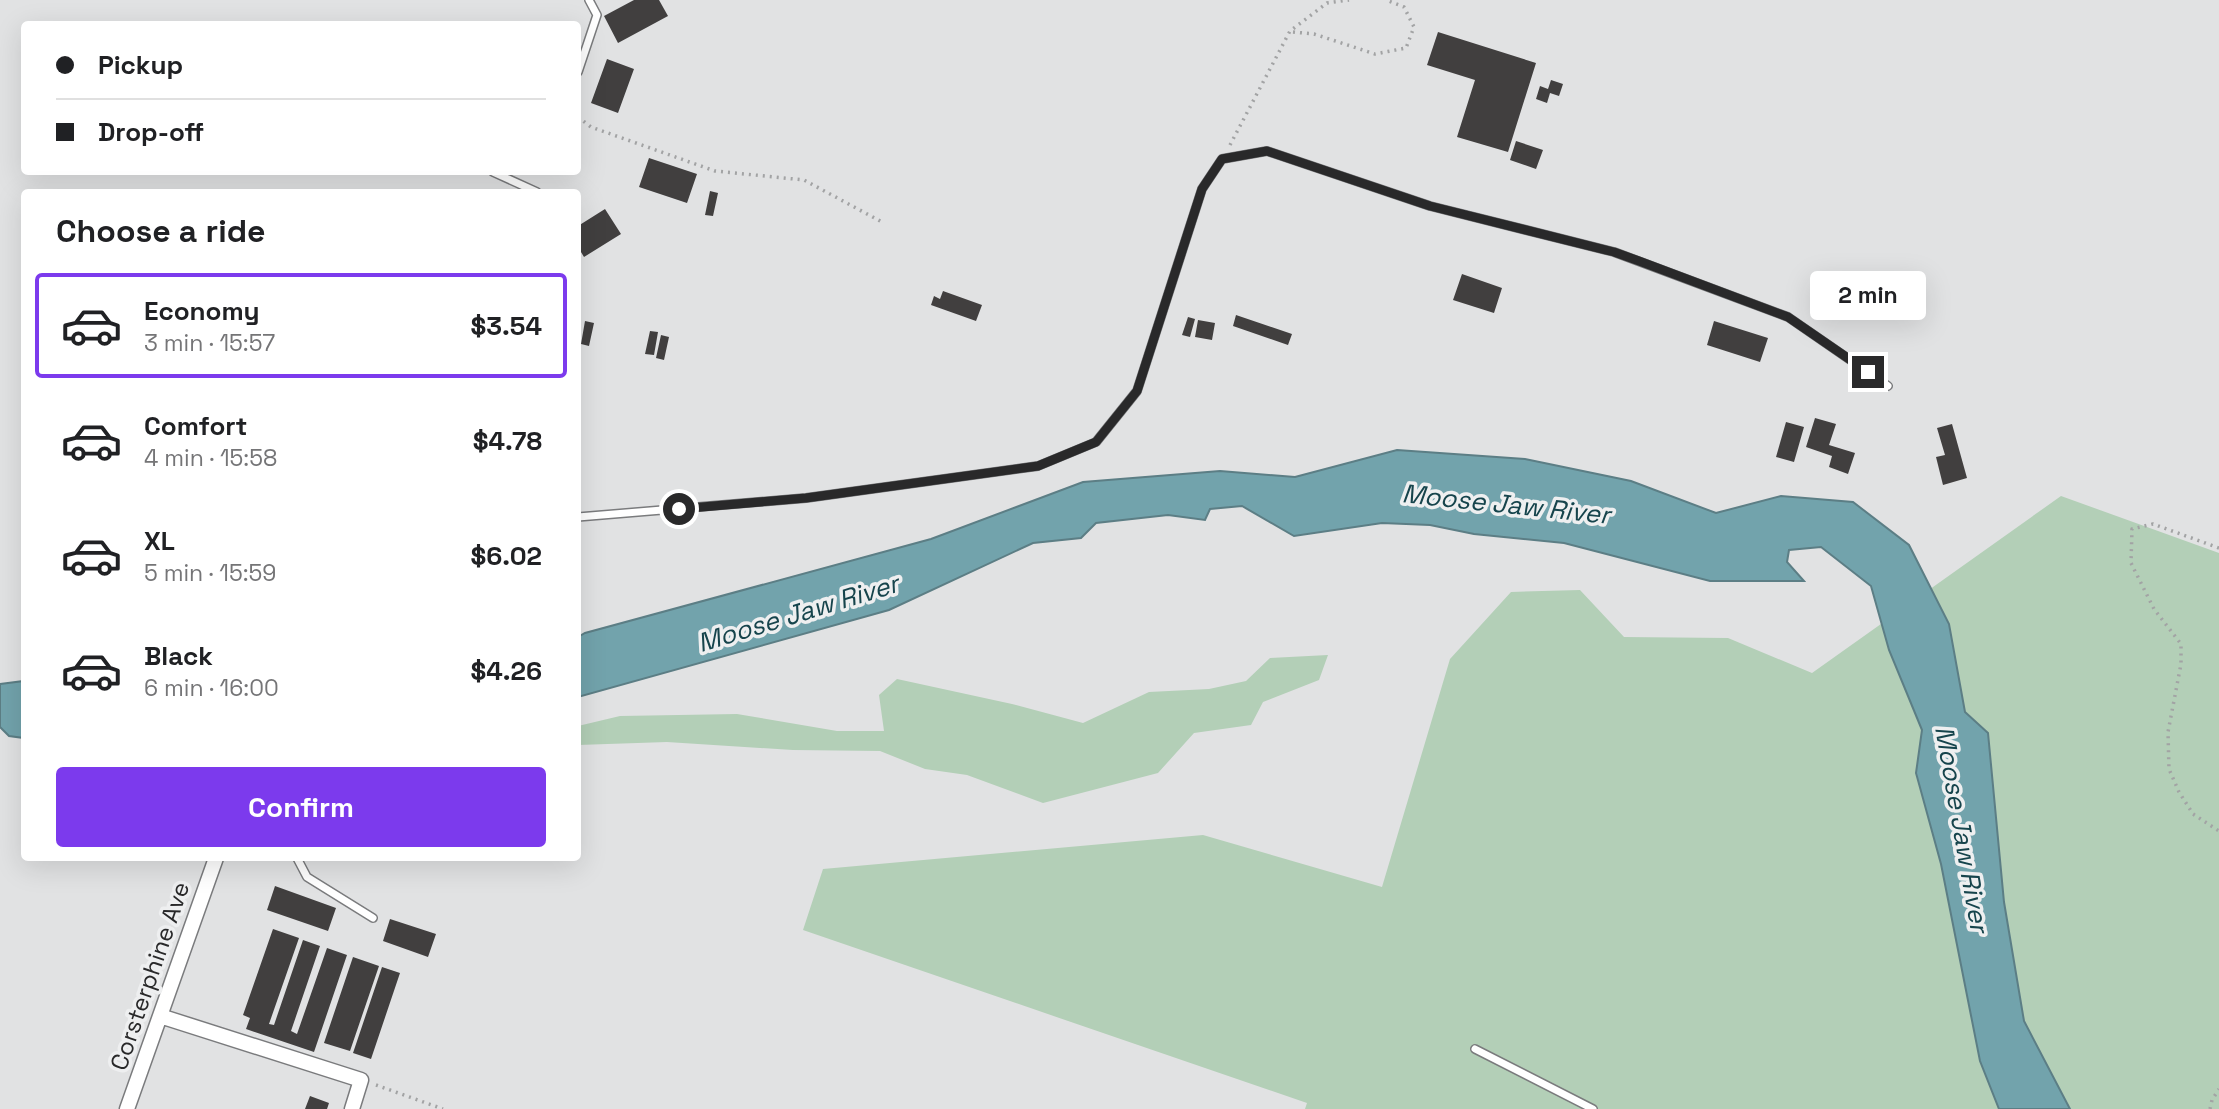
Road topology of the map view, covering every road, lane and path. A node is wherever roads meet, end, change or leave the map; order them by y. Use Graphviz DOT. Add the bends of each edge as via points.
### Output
graph roads {
  1 [pos="589,0"];
  2 [pos="1349,0"];
  3 [pos="1386,0"];
  4 [pos="1290,31"];
  5 [pos="581,63"];
  6 [pos="581,119"];
  7 [pos="1222,159"];
  8 [pos="500,175"];
  9 [pos="530,189"];
  10 [pos="882,222"];
  11 [pos="1888,386"];
  12 [pos="581,517"];
  13 [pos="2219,548"];
  14 [pos="2219,831"];
  15 [pos="215,861"];
  16 [pos="299,861"];
  17 [pos="373,918"];
  18 [pos="160,1016"];
  19 [pos="1475,1049"];
  20 [pos="361,1080"];
  21 [pos="2219,1089"];
  22 [pos="127,1109"];
  23 [pos="352,1109"];
  24 [pos="443,1109"];
  25 [pos="1592,1109"];
  26 [pos="2210,1109"];
  1 -- 5 [label="lane" via="597,15"];
  2 -- 4 [label="path" via="1327,3"];
  3 -- 4 [label="path" via="1404,7 1413,27 1406,48 1375,54"];
  4 -- 7 [label="path"];
  6 -- 10 [label="path" via="591,127 715,171 804,180"];
  7 -- 11 [label="lane" via="1267,151 1430,206 1614,252 1788,317"];
  7 -- 12 [label="lane" via="1202,189 1137,391 1096,442 1038,466 806,498"];
  8 -- 9 [label="lane"];
  13 -- 14 [label="path" via="2153,524 2132,529 2131,563 2154,609 2181,644 2168,732 2169,769 2193,814"];
  15 -- 18 [label="street, Corsterphine Ave"];
  16 -- 17 [label="lane" via="307,877"];
  18 -- 20 [label="street"];
  18 -- 22 [label="street, Corsterphine Ave"];
  19 -- 25 [label="lane"];
  20 -- 23 [label="street"];
  20 -- 24 [label="path"];
  21 -- 26 [label="path"];
}
